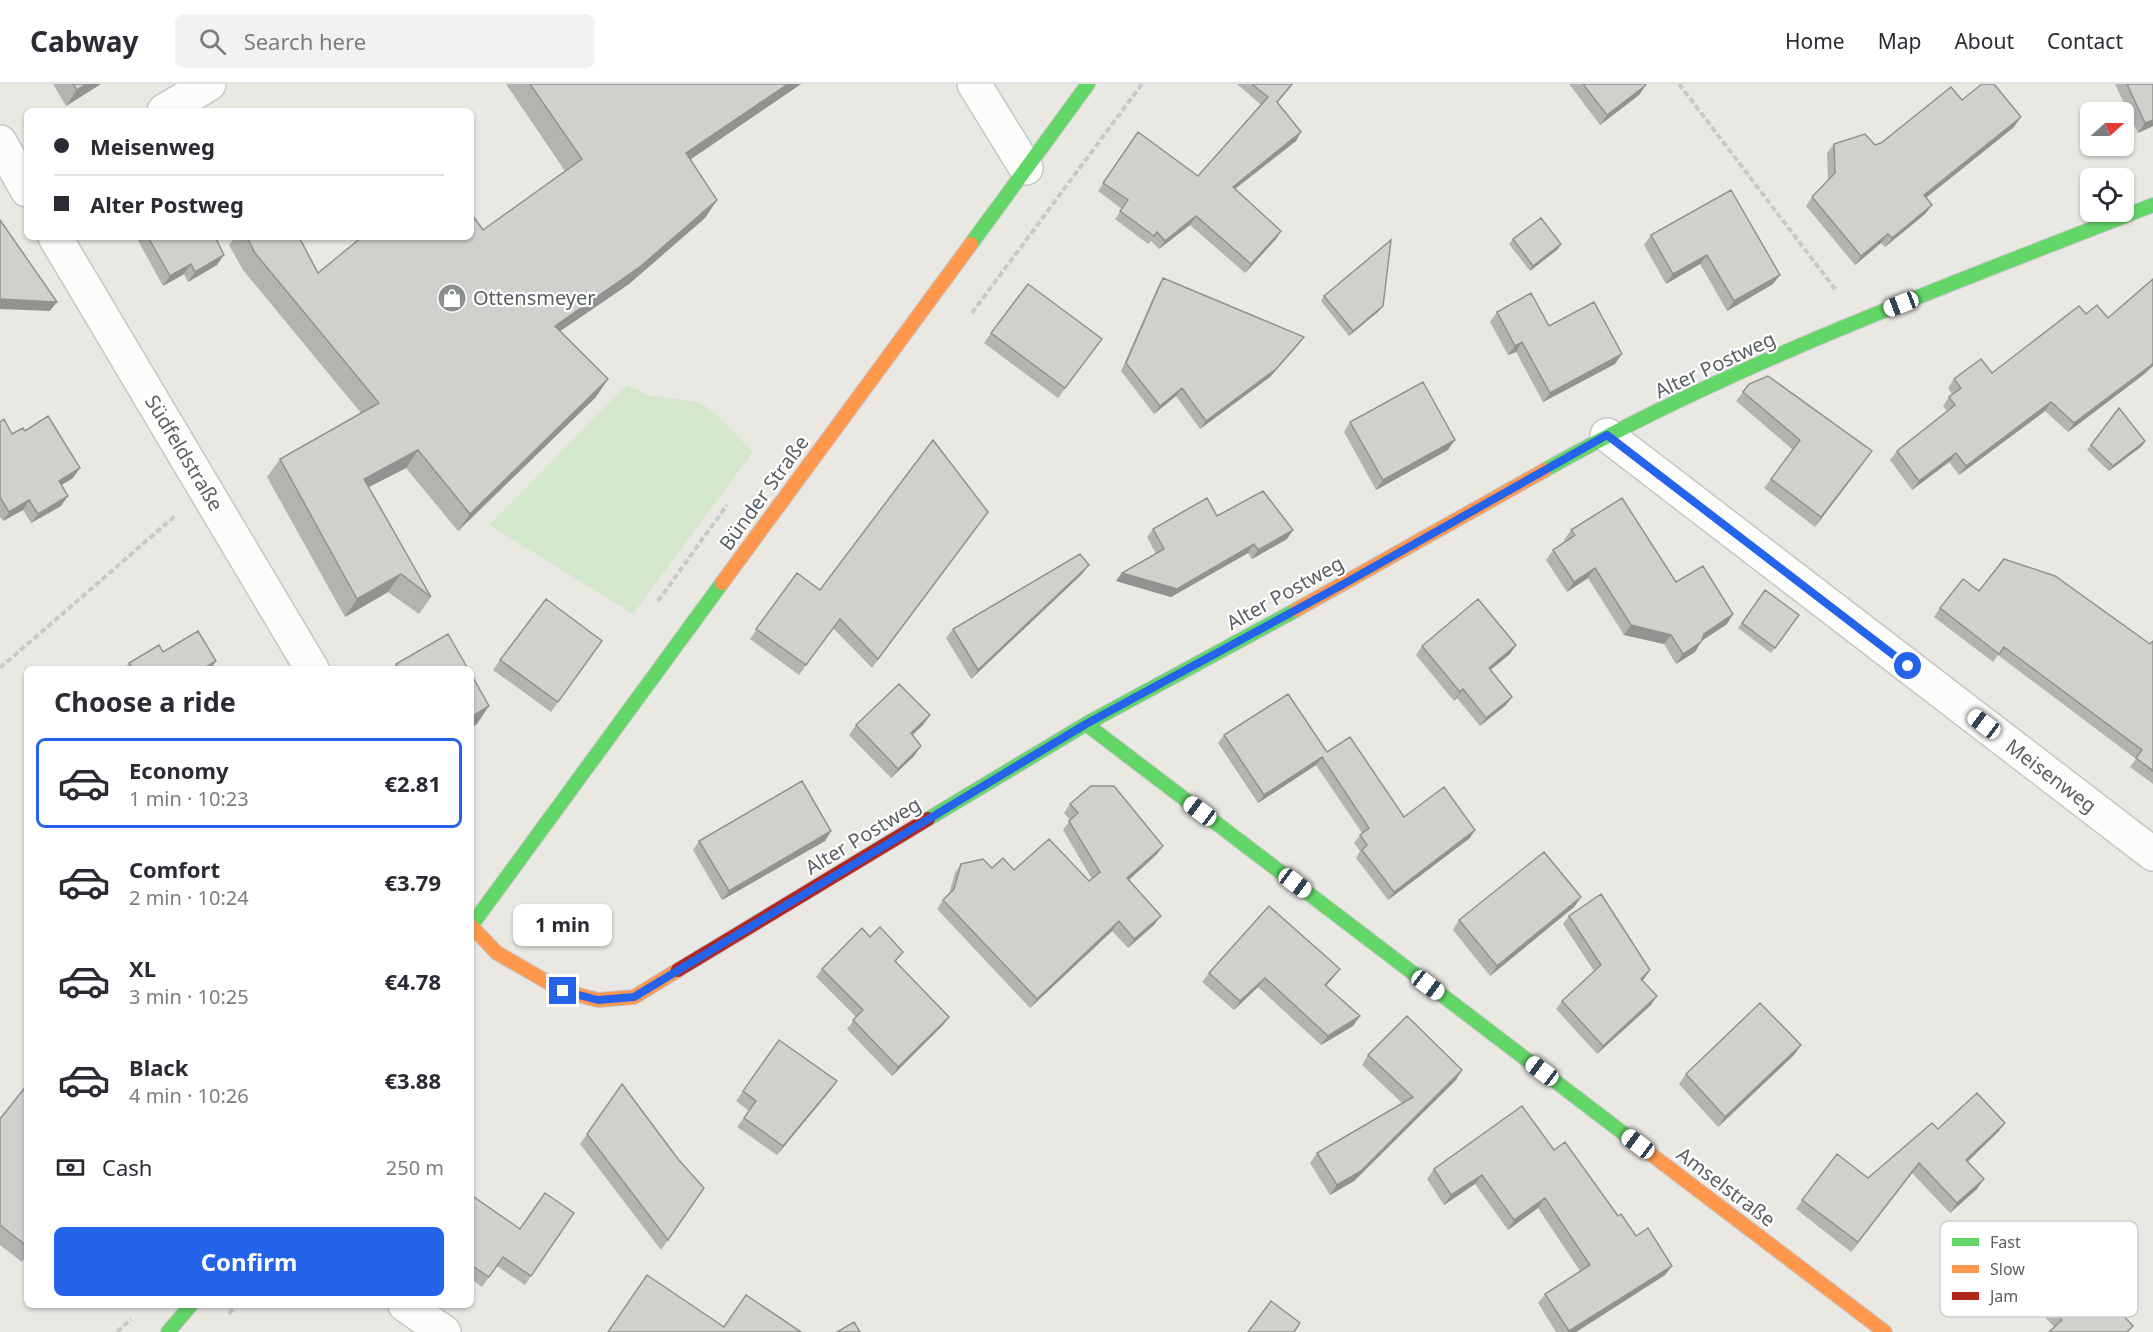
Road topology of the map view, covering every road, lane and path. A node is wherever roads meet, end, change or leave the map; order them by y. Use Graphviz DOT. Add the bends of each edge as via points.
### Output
graph roads {
  1 [pos="209,84"];
  2 [pos="974,84"];
  3 [pos="1088,84"];
  4 [pos="1679,84"];
  5 [pos="169,108"];
  6 [pos="0,142"];
  7 [pos="1026,168"];
  8 [pos="24,185"];
  9 [pos="2153,205"];
  10 [pos="57,240"];
  11 [pos="1859,320"];
  12 [pos="1607,435"];
  13 [pos="205,489"];
  14 [pos="310,666"];
  15 [pos="0,668"];
  16 [pos="1086,724"];
  17 [pos="2153,854"];
  18 [pos="474,922"];
  19 [pos="474,929"];
  20 [pos="188,1308"];
  21 [pos="409,1308"];
  22 [pos="168,1332"];
  23 [pos="444,1332"];
  24 [pos="1885,1332"];
  1 -- 5 [label="street"];
  2 -- 7 [label="street"];
  3 -- 7 [label="street, Bünder Straße"];
  4 -- 11 [label="path"];
  6 -- 8 [label="street"];
  7 -- 18 [label="street, Bünder Straße"];
  9 -- 11 [label="street, Alter Postweg"];
  10 -- 13 [label="street, Südfeldstraße"];
  11 -- 12 [label="street, Alter Postweg"];
  12 -- 16 [label="street, Alter Postweg"];
  12 -- 17 [label="street, Meisenweg"];
  13 -- 14 [label="street, Südfeldstraße"];
  13 -- 15 [label="path"];
  16 -- 19 [label="street, Alter Postweg" via="634,997 598,1000 563,991 497,953"];
  16 -- 24 [label="street, Amselstraße"];
  20 -- 22 [label="street"];
  21 -- 23 [label="street"];
}
